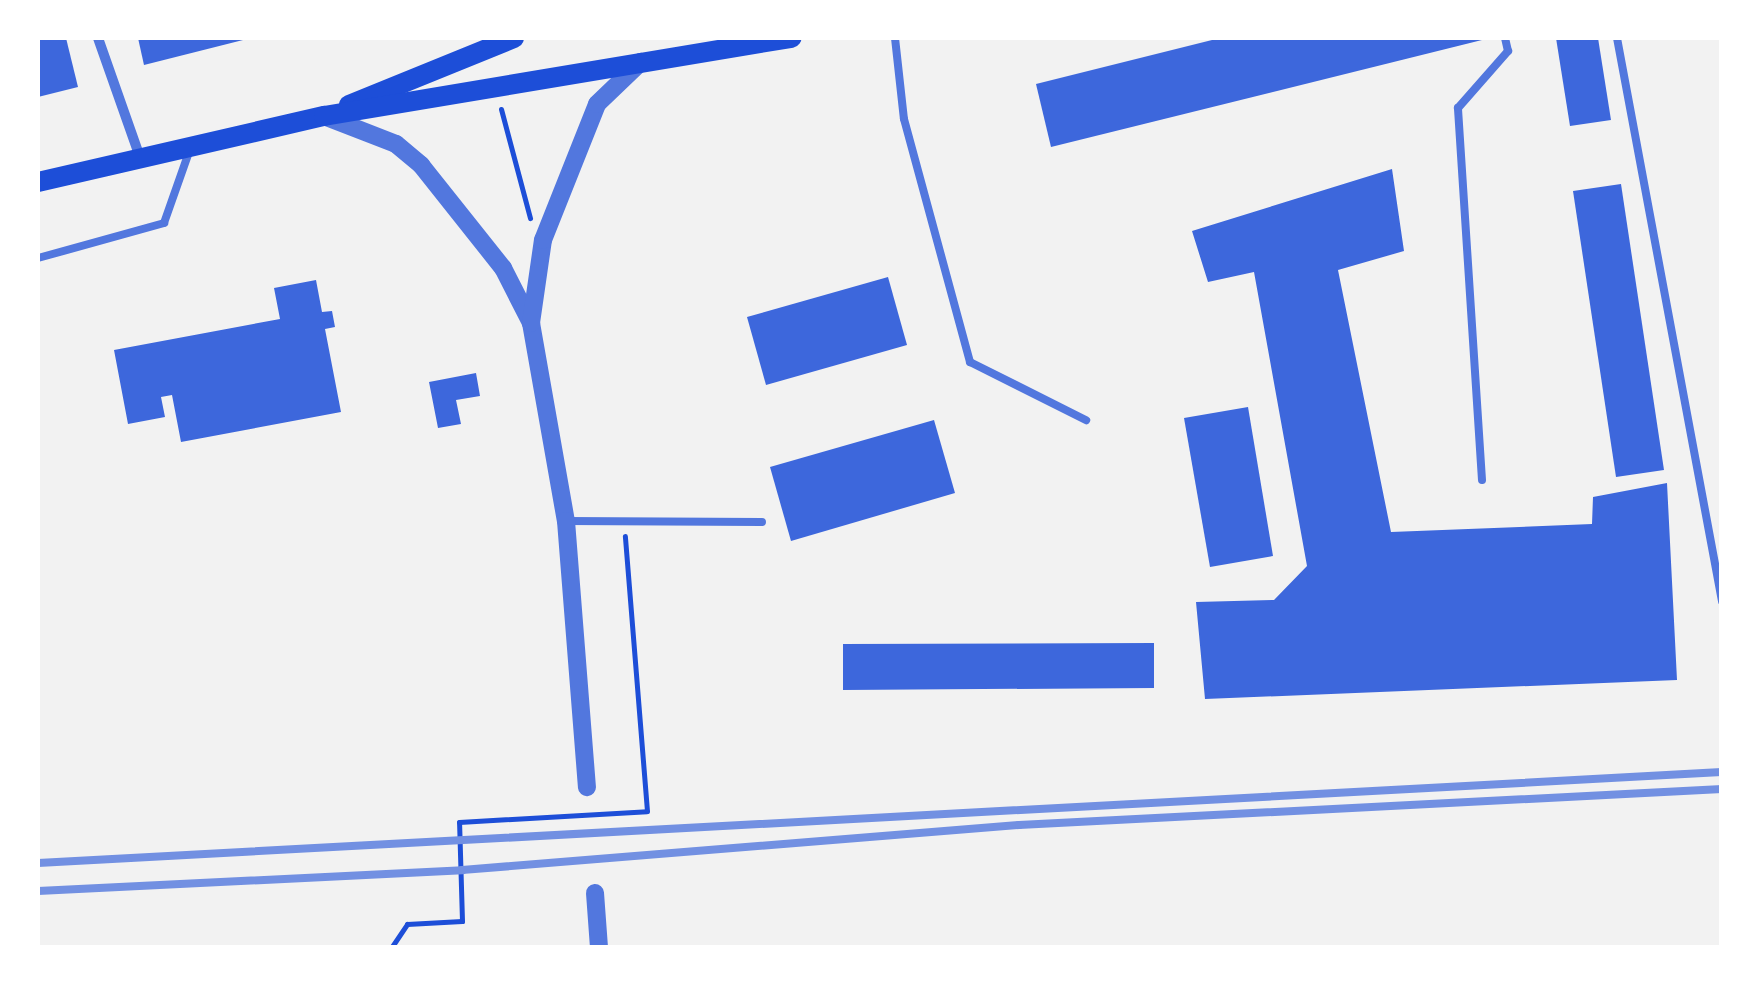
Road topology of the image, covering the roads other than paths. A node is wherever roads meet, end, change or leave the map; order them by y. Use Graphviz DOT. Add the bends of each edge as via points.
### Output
graph roads {
  1 [pos="98,38"];
  2 [pos="514,38"];
  3 [pos="792,38"];
  4 [pos="895,38"];
  5 [pos="1505,38"];
  6 [pos="1617,38"];
  7 [pos="642,62"];
  8 [pos="324,116"];
  9 [pos="191,145"];
  10 [pos="140,157"];
  11 [pos="38,182"];
  12 [pos="38,258"];
  13 [pos="530,323"];
  14 [pos="1086,420"];
  15 [pos="1482,480"];
  16 [pos="566,521"];
  17 [pos="762,522"];
  18 [pos="1722,601"];
  19 [pos="587,787"];
  20 [pos="595,893"];
  21 [pos="599,948"];
  1 -- 10 [label="street"];
  2 -- 8 [label="main road"];
  3 -- 7 [label="main road"];
  4 -- 14 [label="lane" via="904,119 970,362"];
  5 -- 15 [label="lane" via="1508,51 1458,108"];
  6 -- 18 [label="lane"];
  7 -- 8 [label="main road"];
  7 -- 13 [label="street" via="597,104 543,240"];
  8 -- 9 [label="main road"];
  8 -- 13 [label="street" via="396,144 421,166 503,268"];
  9 -- 10 [label="main road"];
  9 -- 12 [label="lane" via="164,224"];
  10 -- 11 [label="main road"];
  13 -- 16 [label="street"];
  16 -- 17 [label="lane"];
  16 -- 19 [label="street"];
  20 -- 21 [label="street"];
}
